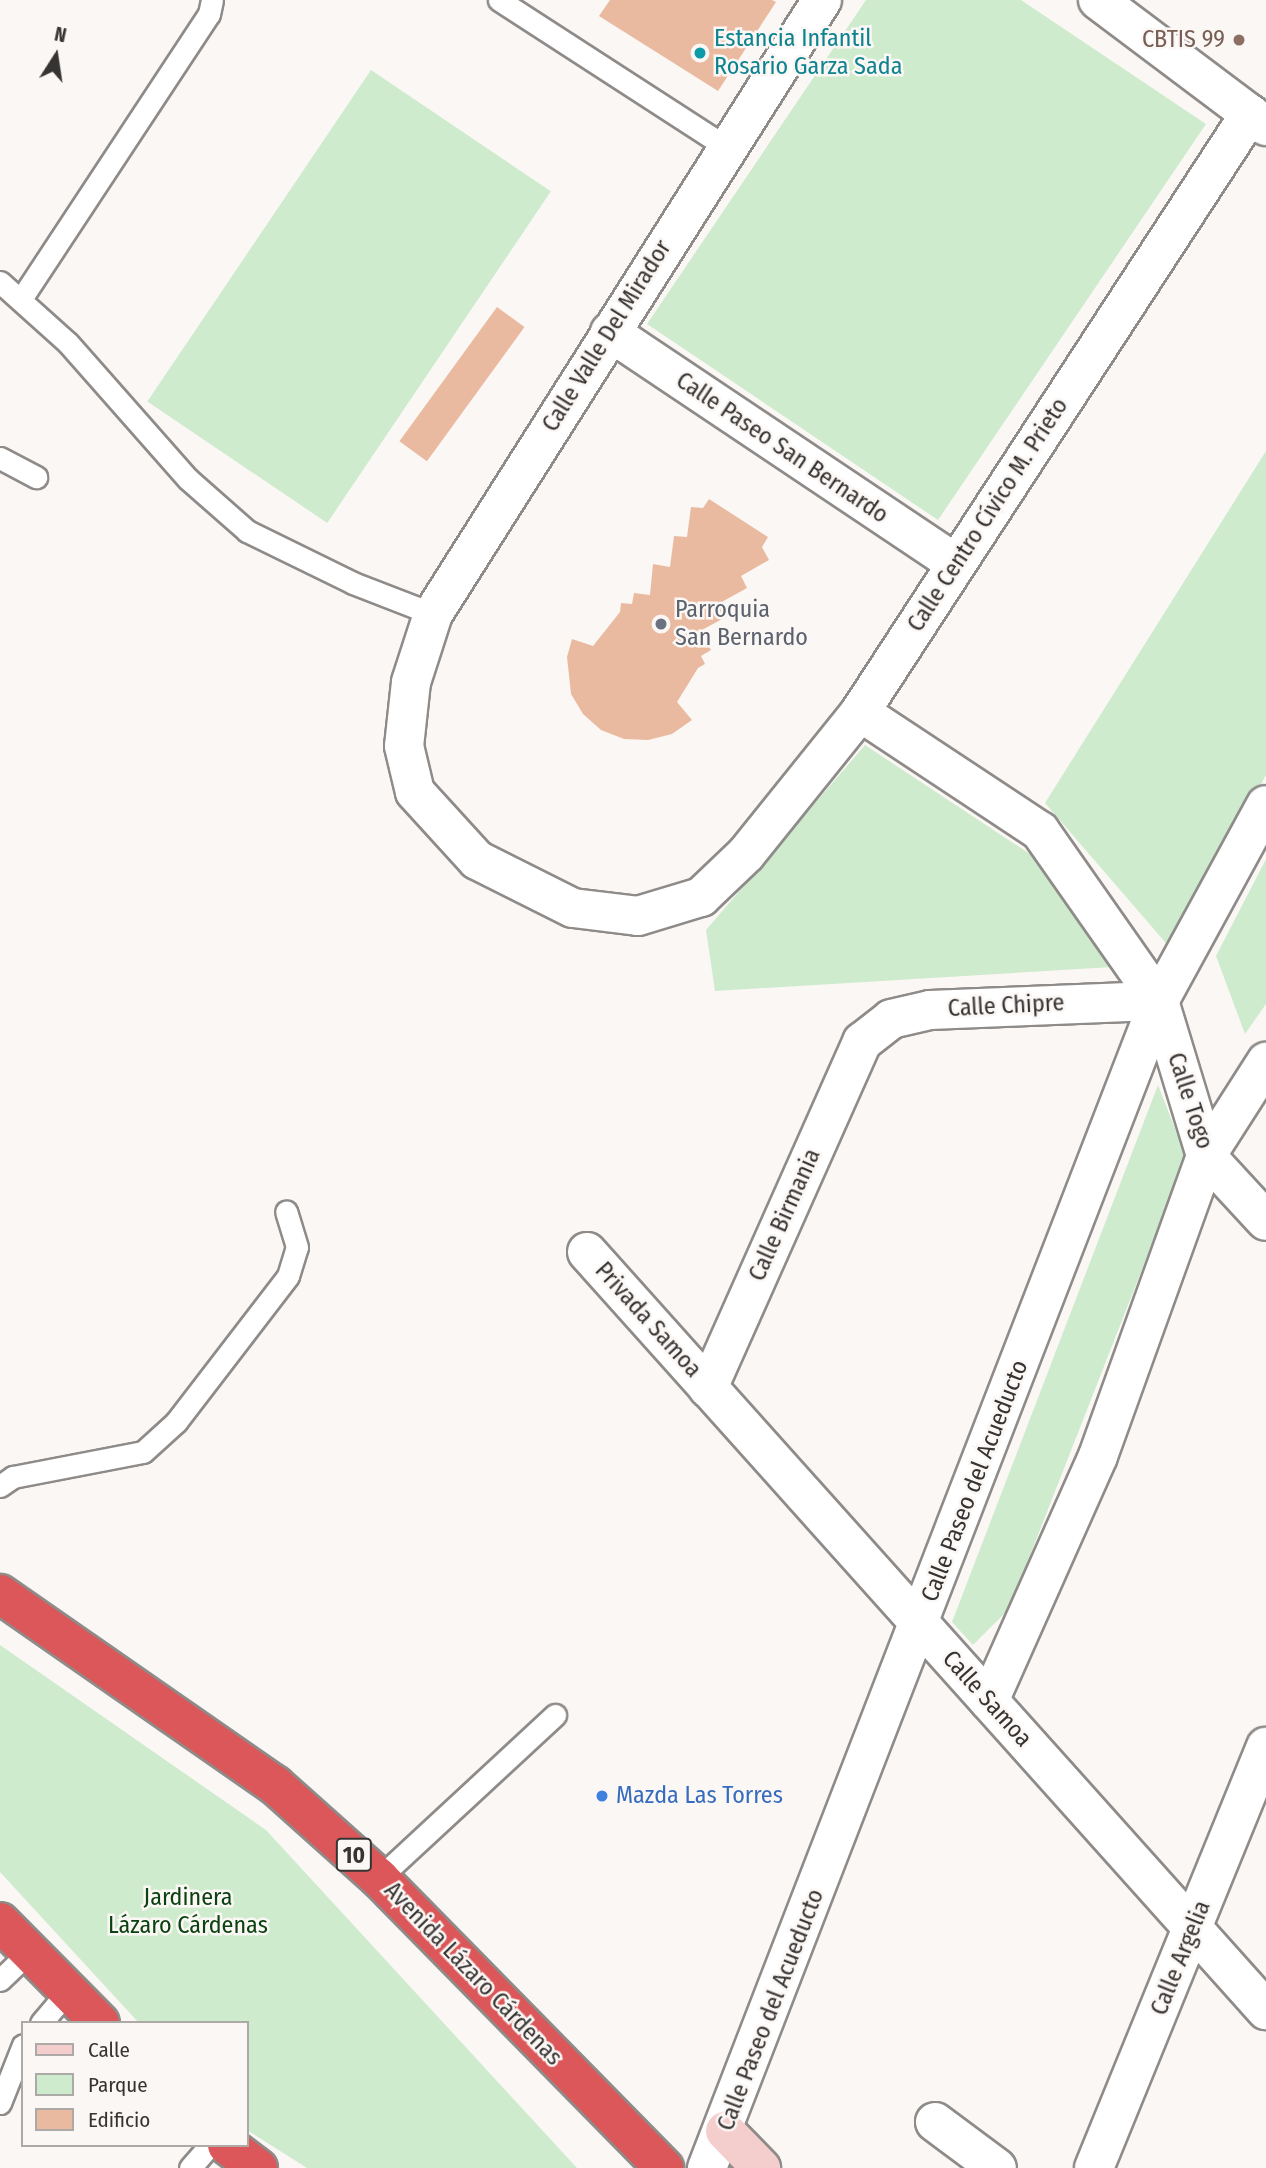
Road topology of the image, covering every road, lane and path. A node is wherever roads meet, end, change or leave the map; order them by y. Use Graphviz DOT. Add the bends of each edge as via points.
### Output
graph roads {
  1 [pos="212,0"];
  2 [pos="499,0"];
  3 [pos="822,0"];
  4 [pos="1098,0"];
  5 [pos="1258,120"];
  6 [pos="726,147"];
  7 [pos="0,282"];
  8 [pos="21,299"];
  9 [pos="610,332"];
  10 [pos="0,458"];
  11 [pos="36,477"];
  12 [pos="955,563"];
  13 [pos="433,614"];
  14 [pos="860,712"];
  15 [pos="1266,805"];
  16 [pos="701,897"];
  17 [pos="1158,1001"];
  18 [pos="862,1042"];
  19 [pos="1266,1062"];
  20 [pos="1206,1156"];
  21 [pos="286,1212"];
  22 [pos="1266,1222"];
  23 [pos="587,1252"];
  24 [pos="708,1388"];
  25 [pos="0,1486"];
  26 [pos="0,1594"];
  27 [pos="920,1624"];
  28 [pos="989,1701"];
  29 [pos="555,1715"];
  30 [pos="1266,1747"];
  31 [pos="379,1878"];
  32 [pos="0,1922"];
  33 [pos="1194,1929"];
  34 [pos="29,1952"];
  35 [pos="0,1980"];
  36 [pos="68,1991"];
  37 [pos="1266,2010"];
  38 [pos="43,2021"];
  39 [pos="98,2021"];
  40 [pos="21,2050"];
  41 [pos="0,2103"];
  42 [pos="935,2122"];
  43 [pos="725,2131"];
  44 [pos="208,2147"];
  45 [pos="230,2147"];
  46 [pos="190,2168"];
  47 [pos="258,2168"];
  48 [pos="664,2168"];
  49 [pos="707,2168"];
  50 [pos="761,2168"];
  51 [pos="996,2168"];
  52 [pos="1094,2168"];
  1 -- 8 [label="lane" via="209,15"];
  2 -- 6 [label="lane"];
  3 -- 6 [label="street, Calle Valle Del Mirador"];
  4 -- 5 [label="street"];
  5 -- 12 [label="street, Calle Centro Cívico M. Prieto"];
  6 -- 9 [label="street, Calle Valle Del Mirador"];
  7 -- 8 [label="lane"];
  8 -- 13 [label="lane" via="134,414 188,479 247,531 354,583"];
  9 -- 12 [label="street, Calle Paseo San Bernardo"];
  9 -- 13 [label="street, Calle Valle Del Mirador"];
  10 -- 11 [label="lane"];
  12 -- 14 [label="street, Calle Centro Cívico M. Prieto"];
  13 -- 16 [label="street, Calle Valle Del Mirador" via="411,682 404,746 415,792 477,860 573,908 638,916"];
  14 -- 16 [label="street, Calle Centro Cívico M. Prieto" via="746,854"];
  14 -- 17 [label="street, Calle Togo" via="1040,831"];
  15 -- 17 [label="street, Calle Paseo del Acueducto"];
  17 -- 18 [label="street, Calle Chipre" via="930,1010 891,1019"];
  17 -- 20 [label="street, Calle Togo"];
  17 -- 27 [label="street, Calle Paseo del Acueducto"];
  18 -- 24 [label="street, Calle Birmania"];
  19 -- 20 [label="street"];
  20 -- 22 [label="street, Calle Togo"];
  20 -- 28 [label="street" via="1098,1457"];
  21 -- 25 [label="lane" via="298,1247 288,1276 176,1422 143,1452 13,1477"];
  23 -- 24 [label="street, Privada Samoa"];
  24 -- 27 [label="street, Calle Samoa"];
  26 -- 31 [label="highway, Avenida Lázaro Cárdenas / 10" via="275,1785"];
  27 -- 28 [label="street, Calle Samoa"];
  27 -- 43 [label="street, Calle Paseo del Acueducto"];
  28 -- 33 [label="street, Calle Samoa"];
  29 -- 31 [label="lane"];
  30 -- 33 [label="street, Calle Argelia"];
  31 -- 48 [label="highway, Avenida Lázaro Cárdenas / 10"];
  32 -- 34 [label="highway"];
  33 -- 37 [label="street, Calle Samoa"];
  33 -- 52 [label="street, Calle Argelia"];
  34 -- 35 [label="lane"];
  34 -- 36 [label="highway"];
  36 -- 38 [label="lane"];
  36 -- 39 [label="highway"];
  40 -- 41 [label="lane"];
  42 -- 51 [label="street"];
  43 -- 49 [label="street, Calle Paseo del Acueducto"];
  43 -- 50 [label="main road"];
  44 -- 46 [label="lane"];
  45 -- 47 [label="highway"];
}
